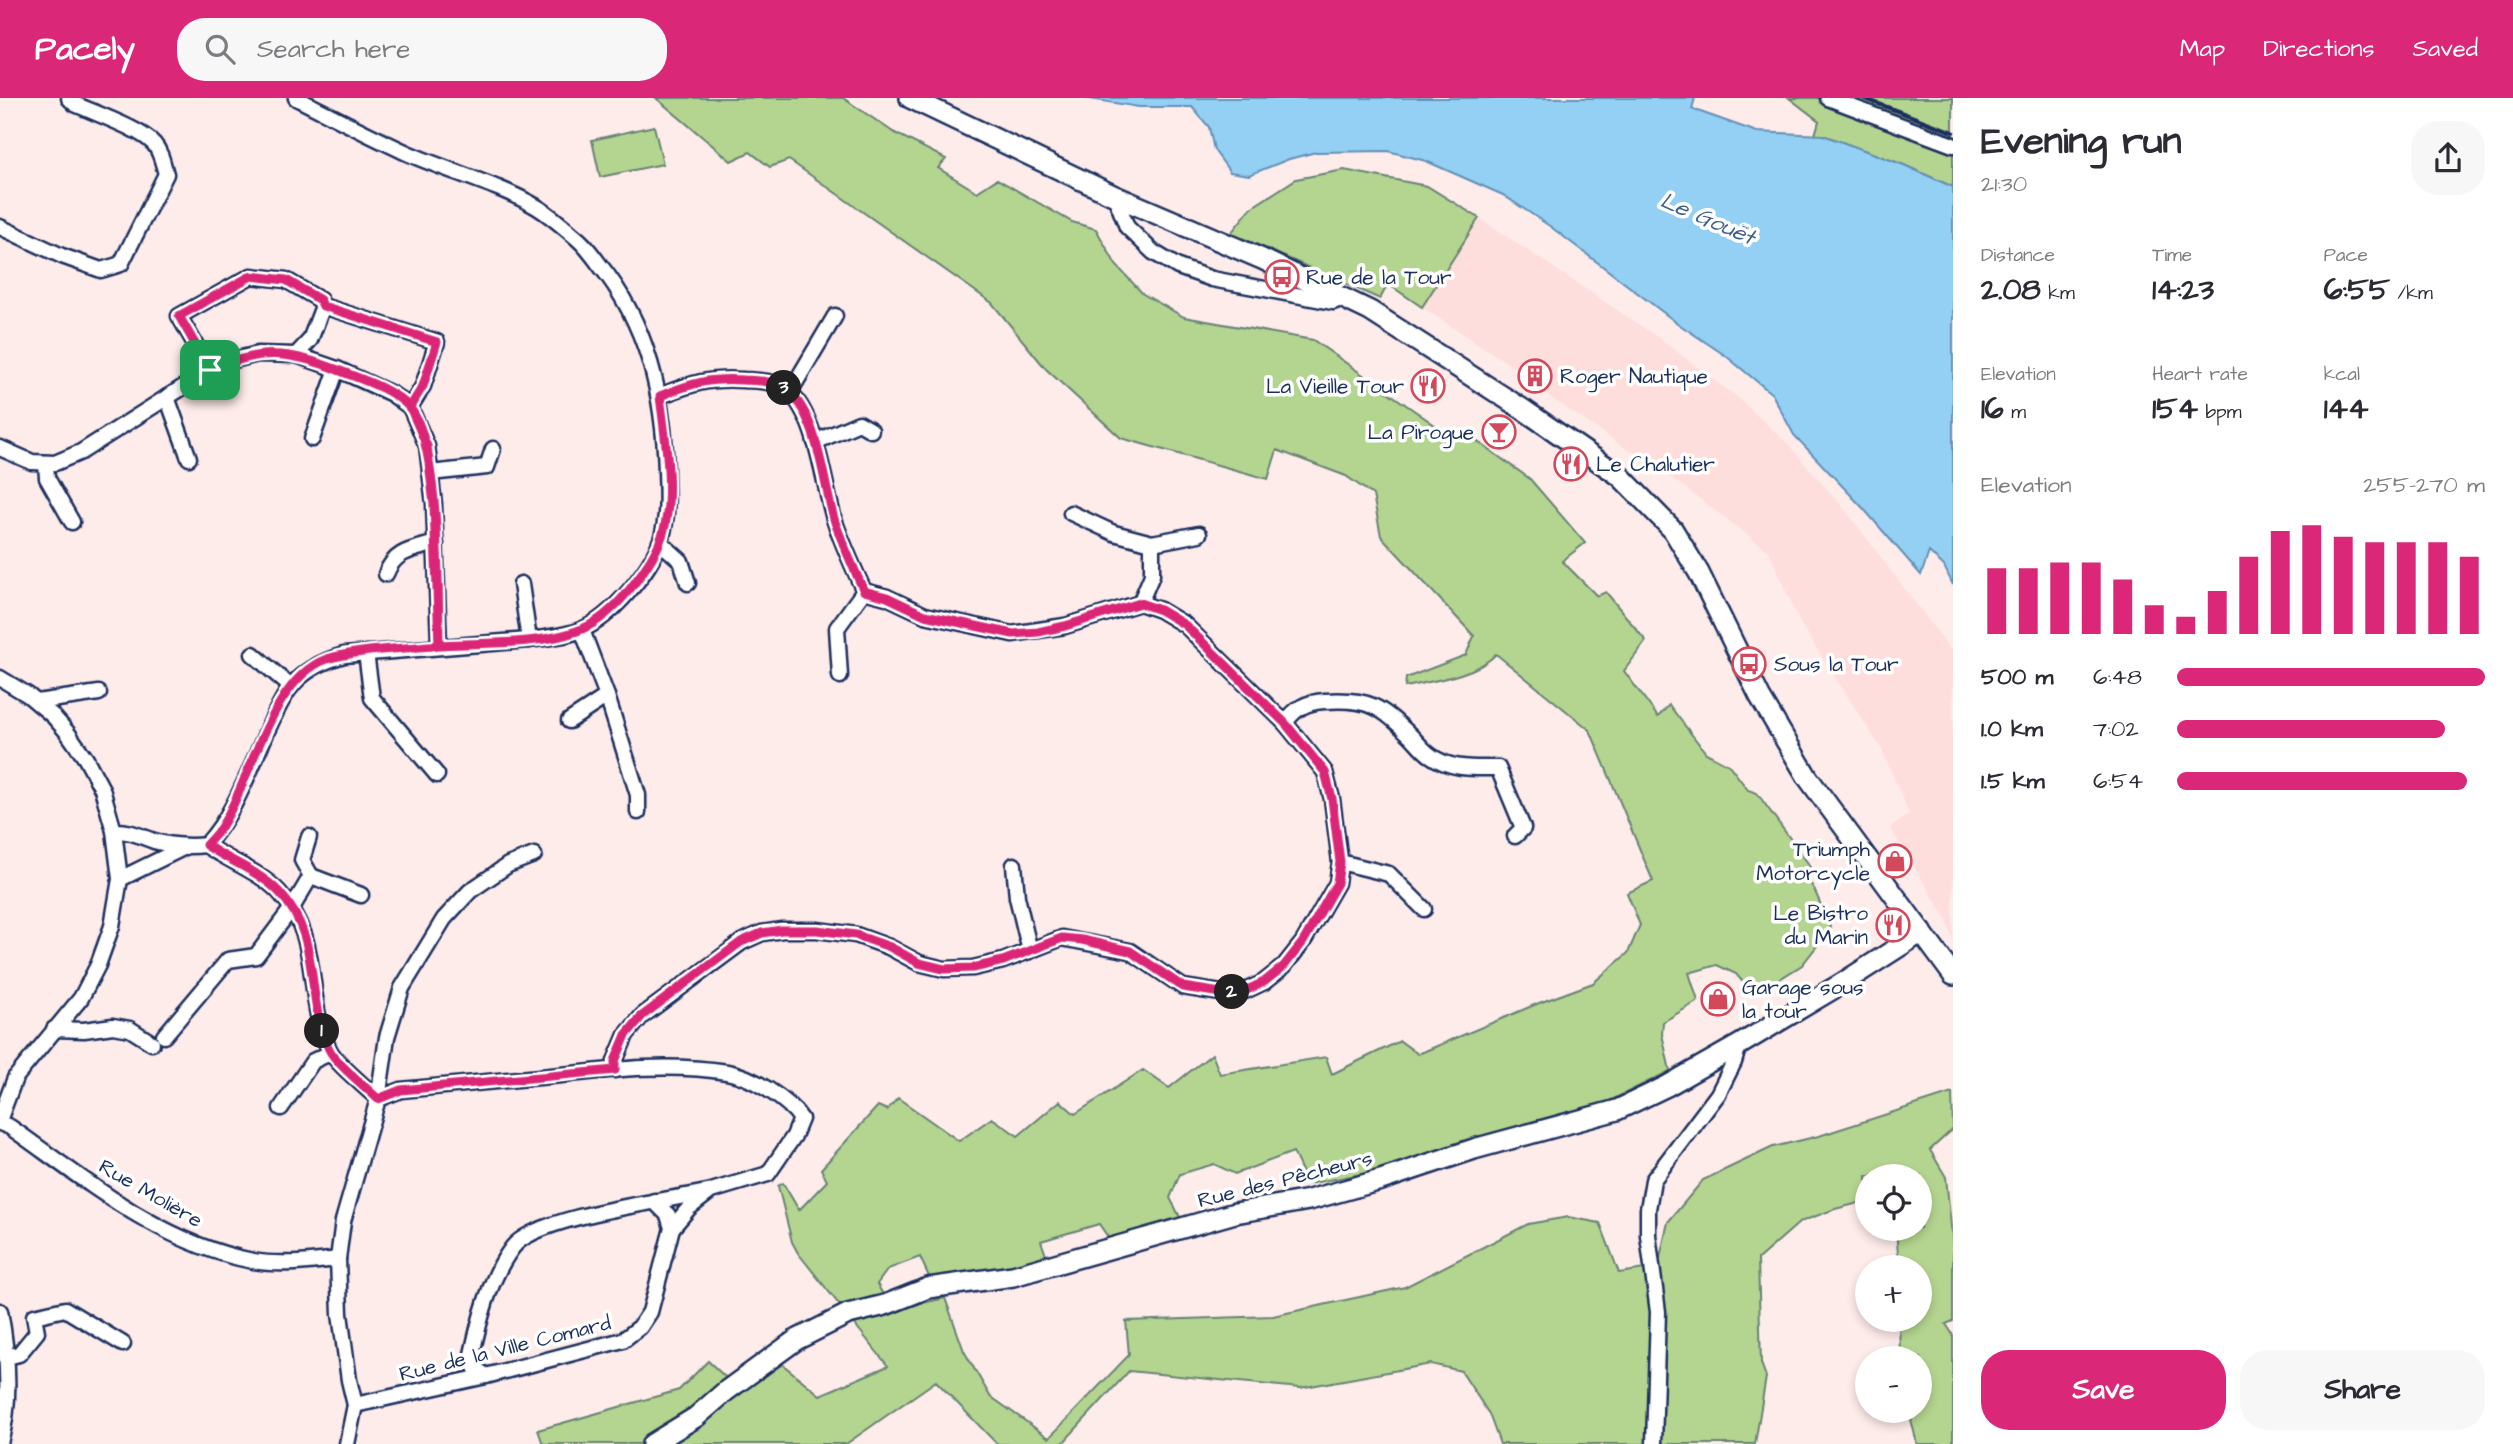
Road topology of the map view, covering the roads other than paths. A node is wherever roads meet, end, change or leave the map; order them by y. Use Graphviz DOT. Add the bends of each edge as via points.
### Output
graph roads {
  1 [pos="69,98"];
  2 [pos="296,98"];
  3 [pos="910,98"];
  4 [pos="1828,98"];
  5 [pos="1953,145"];
  6 [pos="1115,196"];
  7 [pos="0,228"];
  8 [pos="1342,298"];
  9 [pos="323,306"];
  10 [pos="835,316"];
  11 [pos="296,355"];
  12 [pos="337,369"];
  13 [pos="210,370"];
  14 [pos="790,392"];
  15 [pos="660,396"];
  16 [pos="167,397"];
  17 [pos="410,407"];
  18 [pos="871,430"];
  19 [pos="312,439"];
  20 [pos="815,442"];
  21 [pos="0,448"];
  22 [pos="493,449"];
  23 [pos="189,457"];
  24 [pos="46,464"];
  25 [pos="430,473"];
  26 [pos="1071,513"];
  27 [pos="72,522"];
  28 [pos="1199,534"];
  29 [pos="660,542"];
  30 [pos="436,543"];
  31 [pos="1152,543"];
  32 [pos="386,574"];
  33 [pos="688,583"];
  34 [pos="521,584"];
  35 [pos="864,591"];
  36 [pos="1140,603"];
  37 [pos="582,629"];
  38 [pos="530,640"];
  39 [pos="439,645"];
  40 [pos="366,653"];
  41 [pos="253,654"];
  42 [pos="840,676"];
  43 [pos="0,678"];
  44 [pos="290,687"];
  45 [pos="99,693"];
  46 [pos="607,696"];
  47 [pos="37,702"];
  48 [pos="569,721"];
  49 [pos="1285,723"];
  50 [pos="437,775"];
  51 [pos="638,812"];
  52 [pos="114,831"];
  53 [pos="1515,836"];
  54 [pos="309,837"];
  55 [pos="206,845"];
  56 [pos="185,848"];
  57 [pos="534,855"];
  58 [pos="1340,862"];
  59 [pos="1014,864"];
  60 [pos="311,876"];
  61 [pos="120,879"];
  62 [pos="361,895"];
  63 [pos="292,908"];
  64 [pos="1424,909"];
  65 [pos="1922,932"];
  66 [pos="1030,951"];
  67 [pos="1953,975"];
  68 [pos="54,1029"];
  69 [pos="1739,1045"];
  70 [pos="330,1052"];
  71 [pos="615,1070"];
  72 [pos="378,1099"];
  73 [pos="282,1108"];
  74 [pos="0,1120"];
  75 [pos="711,1191"];
  76 [pos="654,1201"];
  77 [pos="673,1228"];
  78 [pos="338,1259"];
  79 [pos="0,1311"];
  80 [pos="122,1344"];
  81 [pos="7,1357"];
  82 [pos="471,1359"];
  83 [pos="486,1376"];
  84 [pos="437,1387"];
  85 [pos="355,1405"];
  86 [pos="0,1443"];
  87 [pos="347,1444"];
  88 [pos="652,1444"];
  89 [pos="1654,1444"];
  1 -- 7 [label="street" via="153,143 162,158 166,174 121,264 101,270"];
  2 -- 15 [label="street" via="406,152 538,208 581,242 613,281 633,316"];
  3 -- 6 [label="street"];
  4 -- 5 [label="street"];
  6 -- 8 [label="street"];
  6 -- 8 [label="street" via="1127,227 1153,252 1178,267 1212,279 1333,302"];
  8 -- 65 [label="street" via="1399,329 1602,463 1673,530 1808,778"];
  9 -- 11 [label="street" via="310,341"];
  9 -- 13 [label="street" via="286,280 251,276 179,316"];
  9 -- 17 [label="street" via="437,342 423,386"];
  10 -- 14 [label="street"];
  11 -- 12 [label="street"];
  11 -- 13 [label="street" via="258,354"];
  12 -- 17 [label="street"];
  12 -- 19 [label="street"];
  13 -- 16 [label="street"];
  14 -- 15 [label="street" via="767,381 723,379 693,382"];
  14 -- 20 [label="street"];
  15 -- 29 [label="street" via="667,497"];
  16 -- 23 [label="street"];
  16 -- 24 [label="street" via="81,452"];
  17 -- 25 [label="street" via="427,446"];
  18 -- 20 [label="street" via="859,423"];
  20 -- 35 [label="street" via="835,522"];
  21 -- 24 [label="street" via="32,463"];
  22 -- 25 [label="street" via="487,467"];
  24 -- 27 [label="street" via="47,478"];
  25 -- 30 [label="street"];
  26 -- 31 [label="street" via="1114,533"];
  28 -- 31 [label="street"];
  29 -- 33 [label="street" via="681,561"];
  29 -- 37 [label="street" via="625,594 606,615"];
  30 -- 32 [label="street" via="391,560"];
  30 -- 39 [label="street"];
  31 -- 36 [label="street" via="1152,575"];
  34 -- 38 [label="street"];
  35 -- 36 [label="street" via="925,615 1013,634 1065,626"];
  35 -- 42 [label="street" via="837,628"];
  36 -- 49 [label="street" via="1185,625"];
  37 -- 38 [label="street"];
  37 -- 46 [label="street"];
  38 -- 39 [label="street"];
  39 -- 40 [label="street"];
  40 -- 44 [label="street" via="324,660"];
  40 -- 50 [label="street" via="372,698"];
  41 -- 44 [label="street"];
  43 -- 47 [label="street"];
  44 -- 55 [label="street" via="228,816"];
  45 -- 47 [label="street"];
  46 -- 48 [label="street"];
  46 -- 51 [label="street" via="638,795"];
  47 -- 52 [label="street" via="86,759 102,789"];
  49 -- 53 [label="street" via="1299,707 1319,702 1349,700 1375,705 1431,756 1455,767 1498,768 1523,828"];
  49 -- 58 [label="street" via="1325,772"];
  52 -- 56 [label="street"];
  52 -- 61 [label="street"];
  54 -- 60 [label="street" via="302,860"];
  55 -- 56 [label="street"];
  55 -- 63 [label="street" via="260,877"];
  56 -- 61 [label="street"];
  57 -- 72 [label="street" via="508,865 470,891 437,929 402,988 387,1037"];
  58 -- 64 [label="street" via="1389,874"];
  58 -- 66 [label="street" via="1337,883 1303,942 1284,966 1245,991 1221,993 1183,987 1130,951 1082,940 1062,938"];
  59 -- 66 [label="street"];
  60 -- 62 [label="street"];
  60 -- 63 [label="street"];
  61 -- 68 [label="street" via="112,926 98,965 81,998"];
  63 -- 68 [label="street" via="256,956 228,960 158,1039 113,1026"];
  63 -- 70 [label="street" via="309,946 322,1031"];
  65 -- 67 [label="street"];
  65 -- 69 [label="street, Rue des Pêcheurs"];
  66 -- 71 [label="street" via="973,968 944,969 856,935 817,930 762,933 741,942 642,1016 626,1035"];
  68 -- 74 [label="street" via="15,1078"];
  69 -- 88 [label="street, Rue des Pêcheurs" via="1617,1110 1309,1200 1235,1213 1013,1276 928,1288 848,1314 796,1340"];
  69 -- 89 [label="street" via="1718,1094 1653,1180 1648,1235 1658,1312"];
  70 -- 72 [label="street"];
  70 -- 73 [label="street" via="313,1061"];
  71 -- 72 [label="street" via="401,1090"];
  71 -- 75 [label="street, Rue de la Ville Comard" via="661,1067 727,1072 746,1077 793,1107 801,1119 768,1174"];
  72 -- 78 [label="street" via="343,1221"];
  74 -- 78 [label="street, Rue Molière" via="107,1196 199,1245 253,1261 284,1264"];
  75 -- 76 [label="street"];
  75 -- 77 [label="street, Rue de la Ville Comard"];
  76 -- 77 [label="street"];
  76 -- 82 [label="street" via="538,1229 513,1246 490,1289"];
  77 -- 83 [label="street, Rue de la Ville Comard" via="650,1312 640,1327 623,1340"];
  78 -- 85 [label="street" via="340,1314"];
  79 -- 81 [label="street"];
  80 -- 81 [label="street" via="65,1309 34,1316 37,1332 19,1354"];
  81 -- 86 [label="street" via="8,1391"];
  82 -- 83 [label="street"];
  82 -- 84 [label="street"];
  83 -- 84 [label="street, Rue de la Ville Comard"];
  84 -- 85 [label="street, Rue de la Ville Comard"];
  85 -- 87 [label="street"];
}
